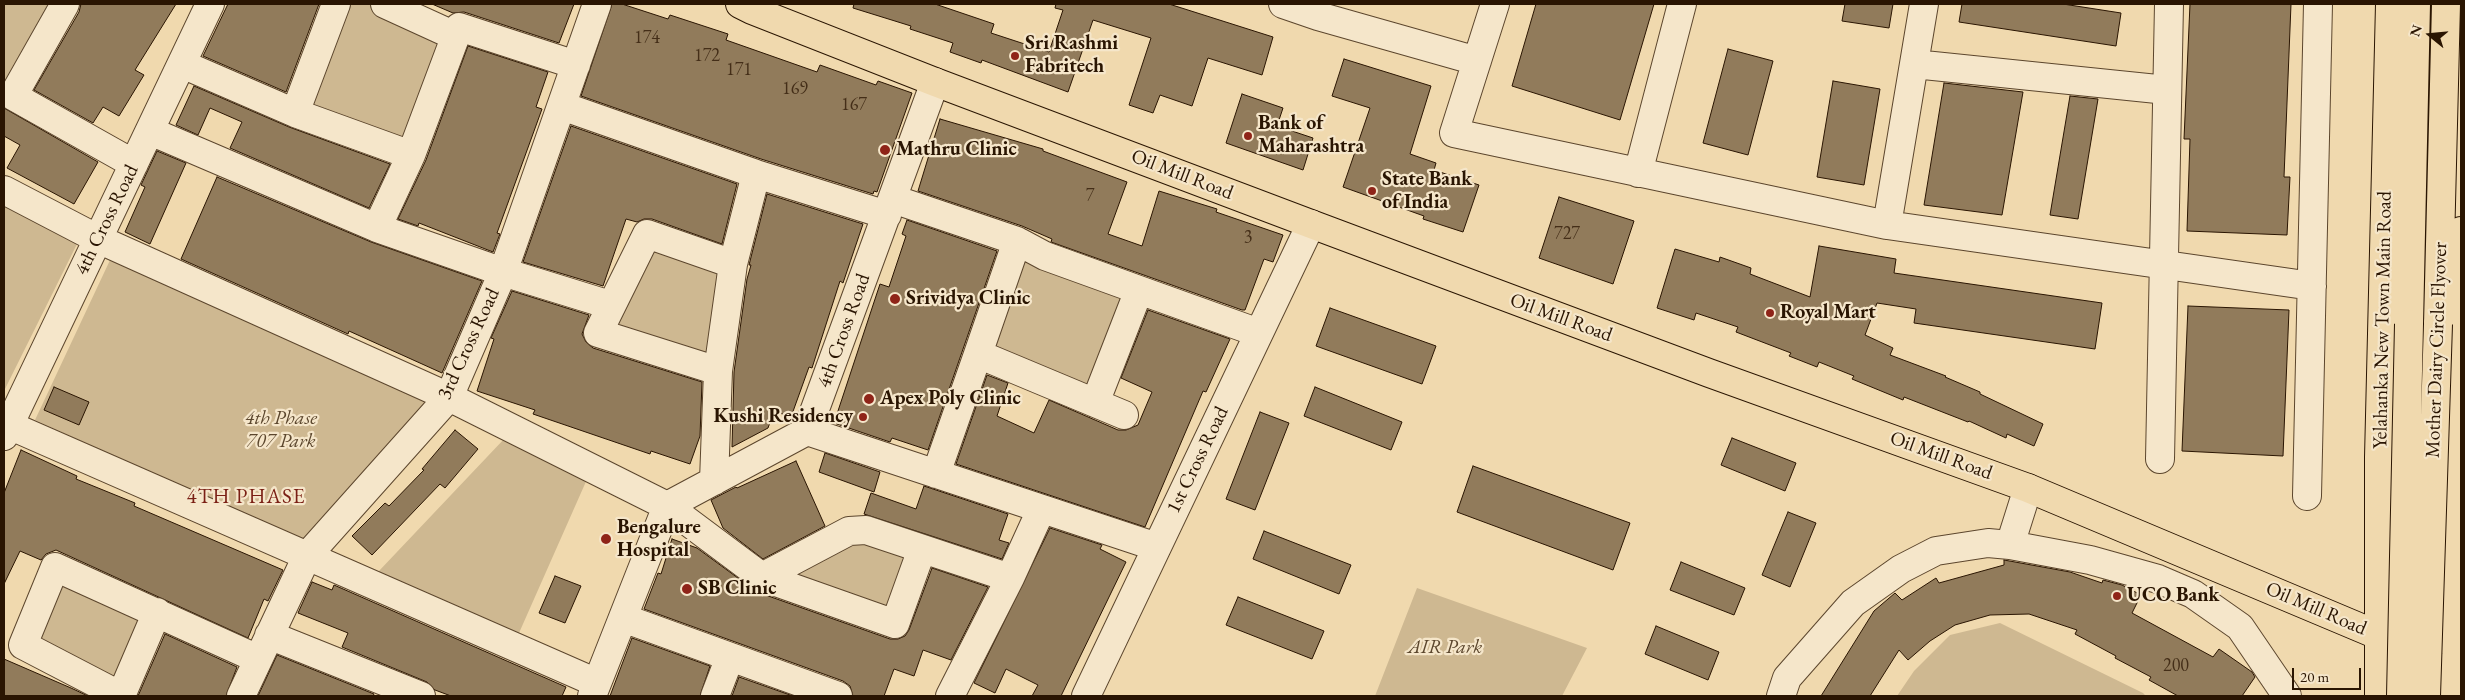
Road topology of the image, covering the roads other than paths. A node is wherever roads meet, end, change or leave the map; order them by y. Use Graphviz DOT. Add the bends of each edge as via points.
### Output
graph roads {
  1 [pos="65,4"];
  2 [pos="210,4"];
  3 [pos="336,4"];
  4 [pos="385,4"];
  5 [pos="597,4"];
  6 [pos="724,4"];
  7 [pos="1283,4"];
  8 [pos="1495,4"];
  9 [pos="1682,4"];
  10 [pos="1924,4"];
  11 [pos="2169,4"];
  12 [pos="2318,4"];
  13 [pos="2390,4"];
  14 [pos="2416,4"];
  15 [pos="2446,4"];
  16 [pos="749,6"];
  17 [pos="1320,10"];
  18 [pos="455,36"];
  19 [pos="1476,61"];
  20 [pos="182,64"];
  21 [pos="1914,64"];
  22 [pos="576,65"];
  23 [pos="935,82"];
  24 [pos="2167,90"];
  25 [pos="8,93"];
  26 [pos="562,106"];
  27 [pos="295,113"];
  28 [pos="150,131"];
  29 [pos="411,155"];
  30 [pos="134,164"];
  31 [pos="1638,173"];
  32 [pos="756,174"];
  33 [pos="4,190"];
  34 [pos="890,207"];
  35 [pos="1311,224"];
  36 [pos="1888,225"];
  37 [pos="377,228"];
  38 [pos="2461,232"];
  39 [pos="98,239"];
  40 [pos="1017,240"];
  41 [pos="733,264"];
  42 [pos="2164,264"];
  43 [pos="503,272"];
  44 [pos="2312,286"];
  45 [pos="1139,290"];
  46 [pos="610,305"];
  47 [pos="1259,333"];
  48 [pos="978,354"];
  49 [pos="718,371"];
  50 [pos="449,397"];
  51 [pos="1095,403"];
  52 [pos="1124,415"];
  53 [pos="5,428"];
  54 [pos="807,431"];
  55 [pos="2459,454"];
  56 [pos="2379,457"];
  57 [pos="2160,459"];
  58 [pos="936,474"];
  59 [pos="714,481"];
  60 [pos="2028,488"];
  61 [pos="2307,496"];
  62 [pos="667,506"];
  63 [pos="1041,510"];
  64 [pos="2010,545"];
  65 [pos="1157,548"];
  66 [pos="922,549"];
  67 [pos="307,556"];
  68 [pos="762,577"];
  69 [pos="1010,578"];
  70 [pos="157,612"];
  71 [pos="623,618"];
  72 [pos="2380,636"];
  73 [pos="2454,640"];
  74 [pos="264,647"];
  75 [pos="730,657"];
  76 [pos="386,690"];
  77 [pos="594,690"];
  78 [pos="121,696"];
  79 [pos="241,696"];
  80 [pos="421,696"];
  81 [pos="715,696"];
  82 [pos="838,696"];
  83 [pos="950,696"];
  84 [pos="1086,696"];
  85 [pos="1781,696"];
  86 [pos="2287,696"];
  87 [pos="2379,696"];
  88 [pos="2401,696"];
  89 [pos="2426,696"];
  90 [pos="2454,696"];
  1 -- 25 [label="street"];
  2 -- 20 [label="street, 4th Cross Road"];
  3 -- 27 [label="street"];
  4 -- 18 [label="street"];
  5 -- 22 [label="street, 3rd Cross Road"];
  6 -- 16 [label="street"];
  7 -- 17 [label="street"];
  8 -- 19 [label="street"];
  9 -- 31 [label="street"];
  10 -- 21 [label="street"];
  11 -- 24 [label="street"];
  12 -- 44 [label="street"];
  13 -- 56 [label="main road, Yelahanka New Town Main Road"];
  14 -- 88 [label="main road, Mother Dairy Circle Flyover, bridge"];
  15 -- 89 [label="main road, Mother Dairy Circle Flyover, bridge"];
  16 -- 23 [label="main road, Oil Mill Road"];
  17 -- 19 [label="street"];
  18 -- 22 [label="street" via="459,27"];
  18 -- 29 [label="street"];
  19 -- 31 [label="street" via="1454,133"];
  20 -- 27 [label="street"];
  20 -- 28 [label="street, 4th Cross Road"];
  21 -- 24 [label="street"];
  21 -- 36 [label="street"];
  22 -- 26 [label="street, 3rd Cross Road"];
  23 -- 34 [label="street, 4th Cross Road"];
  23 -- 35 [label="main road, Oil Mill Road"];
  24 -- 42 [label="street"];
  25 -- 30 [label="street"];
  26 -- 32 [label="street"];
  26 -- 43 [label="street, 3rd Cross Road"];
  27 -- 29 [label="street"];
  28 -- 30 [label="street, 4th Cross Road"];
  28 -- 37 [label="street"];
  29 -- 37 [label="street"];
  30 -- 39 [label="street, 4th Cross Road"];
  31 -- 36 [label="street"];
  32 -- 34 [label="street"];
  32 -- 41 [label="street"];
  33 -- 39 [label="street"];
  34 -- 40 [label="street"];
  34 -- 54 [label="street, 4th Cross Road"];
  35 -- 47 [label="street, 1st Cross Road"];
  35 -- 60 [label="main road, Oil Mill Road"];
  36 -- 42 [label="street"];
  37 -- 43 [label="street"];
  38 -- 55 [label="main road"];
  39 -- 50 [label="street"];
  39 -- 53 [label="street, 4th Cross Road"];
  40 -- 45 [label="street" via="1046,256"];
  40 -- 48 [label="street"];
  41 -- 46 [label="street" via="647,234"];
  41 -- 49 [label="street"];
  42 -- 44 [label="street"];
  42 -- 57 [label="street"];
  43 -- 46 [label="street"];
  43 -- 50 [label="street, 3rd Cross Road"];
  44 -- 61 [label="street"];
  45 -- 47 [label="street"];
  45 -- 51 [label="street"];
  46 -- 49 [label="street" via="598,333"];
  47 -- 65 [label="street, 1st Cross Road"];
  48 -- 51 [label="street"];
  48 -- 58 [label="street"];
  49 -- 59 [label="street"];
  50 -- 62 [label="street"];
  50 -- 67 [label="street, 3rd Cross Road"];
  51 -- 52 [label="street"];
  53 -- 67 [label="street"];
  54 -- 58 [label="street"];
  54 -- 59 [label="street"];
  55 -- 56 [label="main road"];
  55 -- 73 [label="main road" via="2453,517"];
  56 -- 72 [label="main road, Yelahanka New Town Main Road"];
  58 -- 63 [label="street"];
  59 -- 62 [label="street"];
  60 -- 64 [label="street"];
  60 -- 72 [label="main road, Oil Mill Road"];
  62 -- 68 [label="street"];
  62 -- 71 [label="street"];
  63 -- 65 [label="street"];
  63 -- 69 [label="street"];
  64 -- 85 [label="street" via="1988,543 1936,551 1901,569 1853,603 1787,678"];
  64 -- 86 [label="street" via="2090,560 2158,579 2193,594 2240,627"];
  65 -- 84 [label="street, 1st Cross Road"];
  66 -- 68 [label="street" via="866,530 849,531"];
  66 -- 68 [label="street" via="895,624"];
  66 -- 69 [label="street"];
  67 -- 74 [label="street, 3rd Cross Road"];
  67 -- 77 [label="street"];
  69 -- 83 [label="street"];
  70 -- 74 [label="street"];
  70 -- 78 [label="street"];
  70 -- 78 [label="street" via="55,567 23,645"];
  71 -- 75 [label="street"];
  71 -- 77 [label="street"];
  72 -- 73 [label="main road, Oil Mill Road"];
  72 -- 87 [label="main road, Yelahanka New Town Main Road"];
  73 -- 90 [label="main road"];
  74 -- 76 [label="street"];
  74 -- 79 [label="street, 3rd Cross Road"];
  75 -- 81 [label="street"];
  75 -- 82 [label="street"];
  76 -- 80 [label="street"];
}
